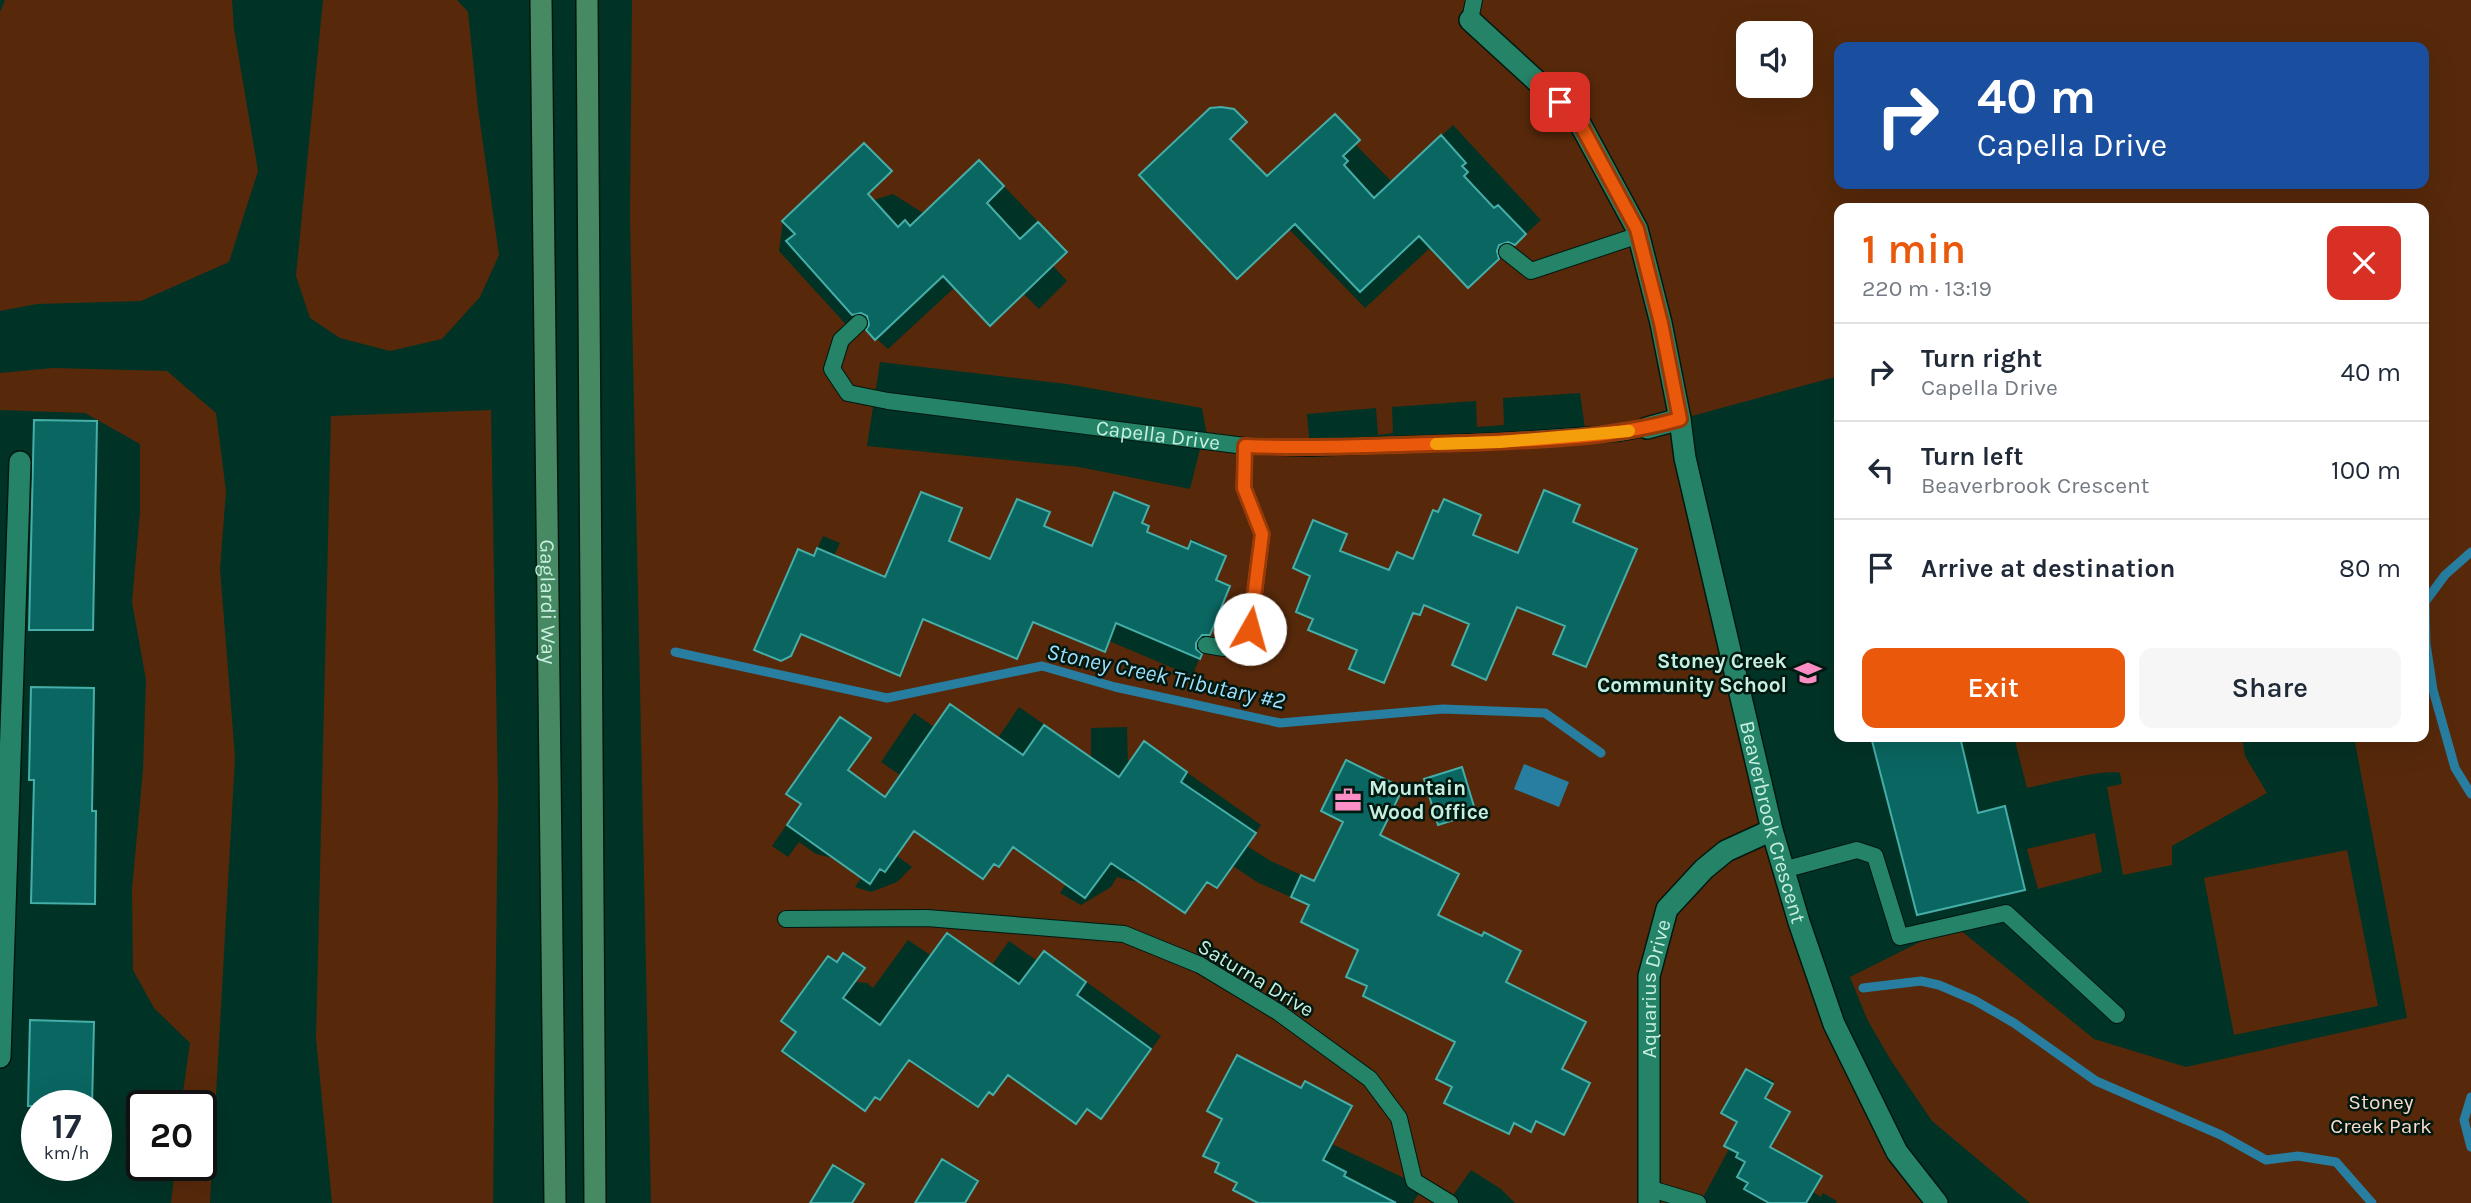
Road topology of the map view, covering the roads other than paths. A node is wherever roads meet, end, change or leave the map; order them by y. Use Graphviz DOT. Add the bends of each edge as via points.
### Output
graph roads {
  1 [pos="541,0"];
  2 [pos="587,0"];
  3 [pos="1472,10"];
  4 [pos="1639,235"];
  5 [pos="1507,252"];
  6 [pos="859,323"];
  7 [pos="1680,419"];
  8 [pos="1647,428"];
  9 [pos="1245,446"];
  10 [pos="20,462"];
  11 [pos="1206,645"];
  12 [pos="5,793"];
  13 [pos="1772,830"];
  14 [pos="1783,870"];
  15 [pos="786,919"];
  16 [pos="2117,1015"];
  17 [pos="0,1057"];
  18 [pos="1648,1195"];
  19 [pos="555,1203"];
  20 [pos="595,1203"];
  21 [pos="1450,1203"];
  22 [pos="1698,1203"];
  23 [pos="1937,1203"];
  1 -- 19 [label="main road, Gaglardi Way"];
  2 -- 20 [label="main road, Gaglardi Way"];
  3 -- 4 [label="street, Beaverbrook Crescent" via="1577,118"];
  4 -- 5 [label="lane" via="1531,271"];
  4 -- 7 [label="street, Beaverbrook Crescent"];
  6 -- 9 [label="lane, Capella Drive" via="841,340 832,369 848,393"];
  7 -- 8 [label="street, Capella Drive"];
  7 -- 13 [label="street, Beaverbrook Crescent" via="1688,471"];
  8 -- 9 [label="lane, Capella Drive" via="1500,442"];
  9 -- 11 [label="lane" via="1244,488 1262,534 1250,629 1224,648"];
  10 -- 12 [label="street"];
  12 -- 17 [label="street"];
  13 -- 14 [label="street, Beaverbrook Crescent"];
  13 -- 18 [label="street, Aquarius Drive" via="1726,851 1667,909 1649,976"];
  14 -- 16 [label="lane" via="1857,850 1875,856 1900,937 2006,913"];
  14 -- 23 [label="street, Beaverbrook Crescent" via="1834,1024 1897,1152"];
  15 -- 21 [label="lane, Saturna Drive" via="927,918 1124,934 1200,965 1278,1012 1370,1079 1399,1118 1414,1181"];
  18 -- 22 [label="lane"];
}
